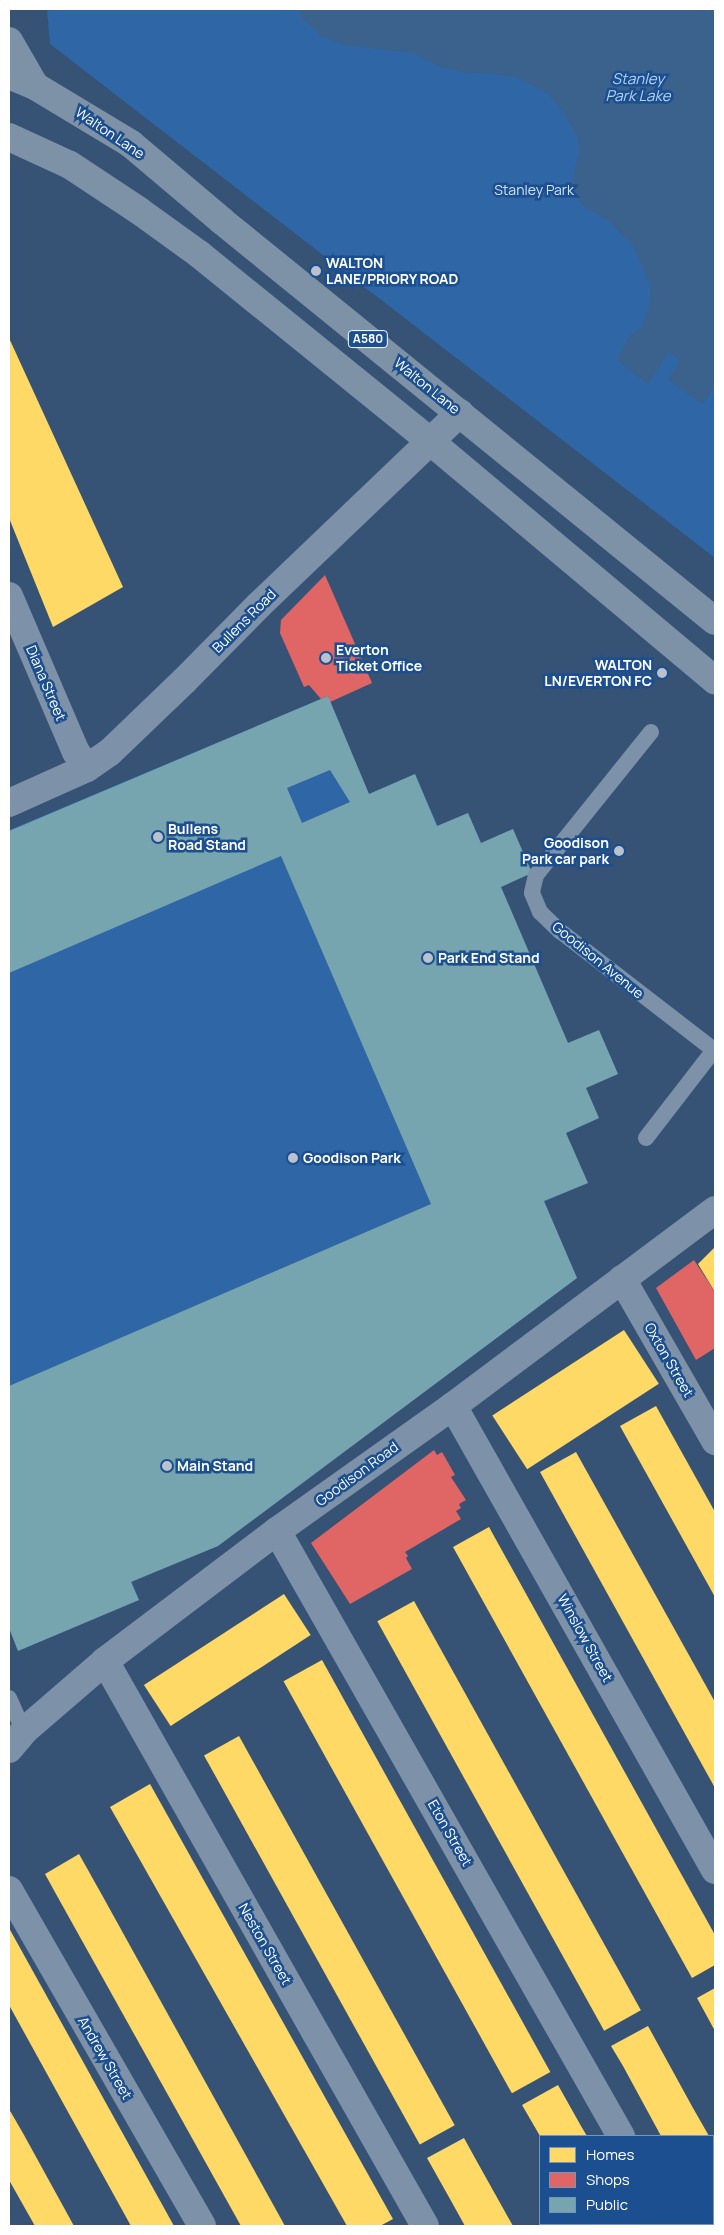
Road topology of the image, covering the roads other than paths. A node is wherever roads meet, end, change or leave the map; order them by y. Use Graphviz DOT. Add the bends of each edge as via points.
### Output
graph roads {
  1 [pos="9,41"];
  2 [pos="9,75"];
  3 [pos="35,86"];
  4 [pos="9,137"];
  5 [pos="460,413"];
  6 [pos="431,442"];
  7 [pos="9,596"];
  8 [pos="715,621"];
  9 [pos="715,680"];
  10 [pos="651,732"];
  11 [pos="87,768"];
  12 [pos="9,803"];
  13 [pos="715,1051"];
  14 [pos="646,1138"];
  15 [pos="715,1210"];
  16 [pos="622,1279"];
  17 [pos="453,1406"];
  18 [pos="715,1441"];
  19 [pos="277,1531"];
  20 [pos="105,1662"];
  21 [pos="9,1698"];
  22 [pos="16,1740"];
  23 [pos="715,1870"];
  24 [pos="9,1890"];
  25 [pos="620,2135"];
  26 [pos="202,2226"];
  27 [pos="425,2226"];
  1 -- 3 [label="highway"];
  2 -- 3 [label="highway, Walton Lane / A580"];
  3 -- 5 [label="highway, Walton Lane / A580" via="131,144"];
  4 -- 6 [label="highway, A580" via="70,165 199,254"];
  5 -- 6 [label="street, Bullens Road"];
  5 -- 8 [label="highway, Walton Lane / A580"];
  6 -- 9 [label="highway, A580"];
  6 -- 11 [label="street, Bullens Road" via="259,605 184,682 110,752"];
  7 -- 11 [label="street, Diana Street" via="76,752"];
  10 -- 13 [label="lane, Goodison Avenue" via="536,875 532,893 540,912 560,931"];
  11 -- 12 [label="street, Bullens Road"];
  13 -- 14 [label="lane"];
  15 -- 16 [label="street, Goodison Road"];
  16 -- 17 [label="street, Goodison Road"];
  16 -- 18 [label="street, Oxton Street"];
  17 -- 19 [label="street, Goodison Road"];
  17 -- 23 [label="street, Winslow Street"];
  19 -- 20 [label="street, Goodison Road"];
  19 -- 25 [label="street, Eton Street"];
  20 -- 22 [label="street, Goodison Road"];
  20 -- 27 [label="street, Neston Street"];
  21 -- 22 [label="lane"];
  24 -- 26 [label="street, Andrew Street"];
}
